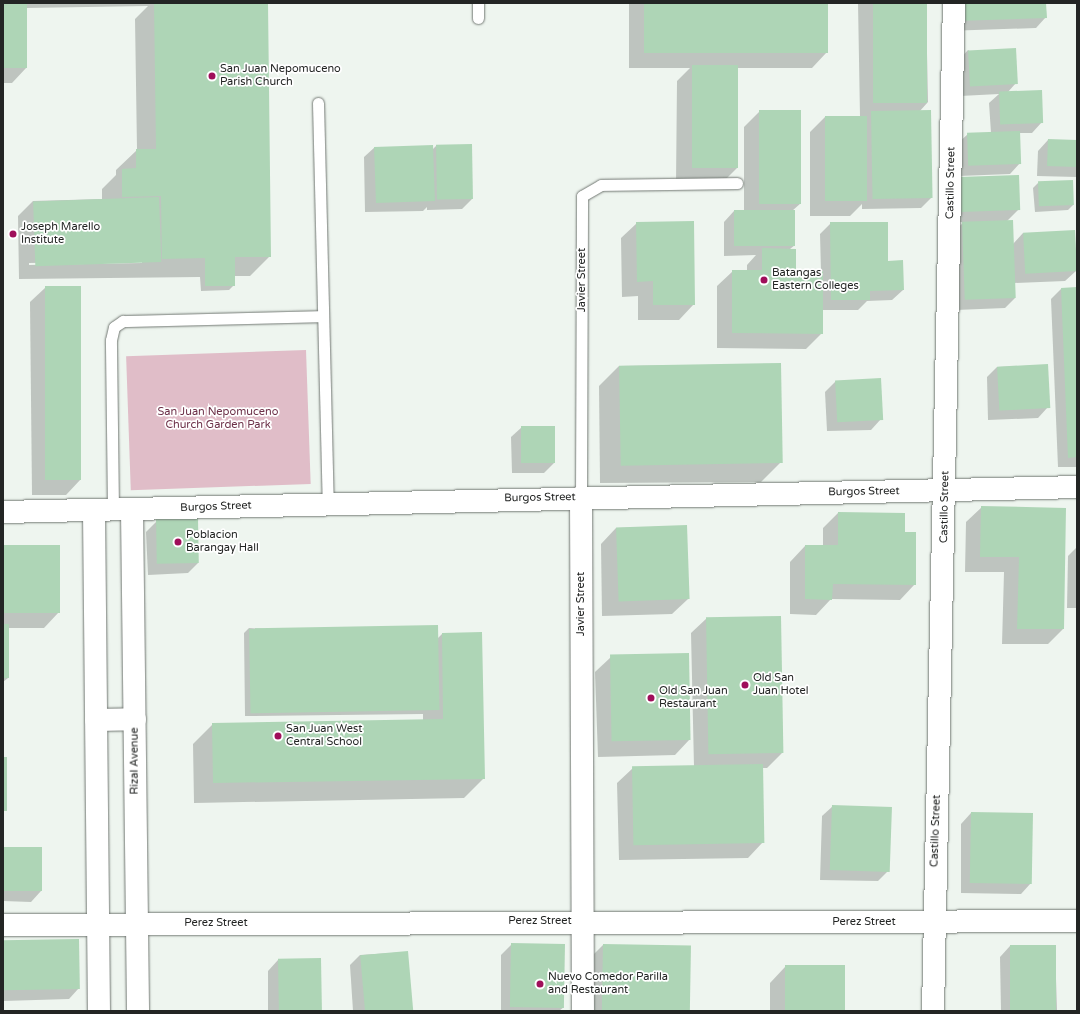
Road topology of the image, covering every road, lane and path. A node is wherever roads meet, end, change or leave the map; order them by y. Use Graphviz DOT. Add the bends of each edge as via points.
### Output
graph roads {
  1 [pos="478,3"];
  2 [pos="954,3"];
  3 [pos="478,18"];
  4 [pos="318,103"];
  5 [pos="737,183"];
  6 [pos="322,316"];
  7 [pos="1077,487"];
  8 [pos="945,491"];
  9 [pos="581,497"];
  10 [pos="328,504"];
  11 [pos="113,510"];
  12 [pos="3,512"];
  13 [pos="135,719"];
  14 [pos="96,720"];
  15 [pos="583,921"];
  16 [pos="1077,921"];
  17 [pos="934,923"];
  18 [pos="98,924"];
  19 [pos="137,924"];
  20 [pos="3,925"];
  21 [pos="99,1011"];
  22 [pos="138,1011"];
  23 [pos="583,1011"];
  24 [pos="934,1011"];
  1 -- 3 [label="lane"];
  2 -- 8 [label="street, Castillo Street"];
  4 -- 6 [label="lane"];
  5 -- 9 [label="lane, Javier Street" via="600,185 582,196"];
  6 -- 10 [label="lane"];
  6 -- 11 [label="lane" via="123,321 114,327 111,340"];
  7 -- 8 [label="street, Burgos Street"];
  8 -- 9 [label="street, Burgos Street"];
  8 -- 17 [label="street, Castillo Street"];
  9 -- 10 [label="street, Burgos Street"];
  9 -- 15 [label="street, Javier Street"];
  10 -- 11 [label="street, Burgos Street"];
  11 -- 12 [label="street, Burgos Street"];
  11 -- 13 [label="street, Rizal Avenue"];
  11 -- 14 [label="street"];
  13 -- 14 [label="street"];
  13 -- 19 [label="street, Rizal Avenue"];
  14 -- 18 [label="street"];
  15 -- 17 [label="street, Perez Street"];
  15 -- 19 [label="street, Perez Street"];
  15 -- 23 [label="street, Javier Street"];
  16 -- 17 [label="street, Perez Street"];
  17 -- 24 [label="street, Castillo Street"];
  18 -- 19 [label="street, Perez Street"];
  18 -- 20 [label="street, Perez Street"];
  18 -- 21 [label="street"];
  19 -- 22 [label="street, Rizal Avenue"];
}
